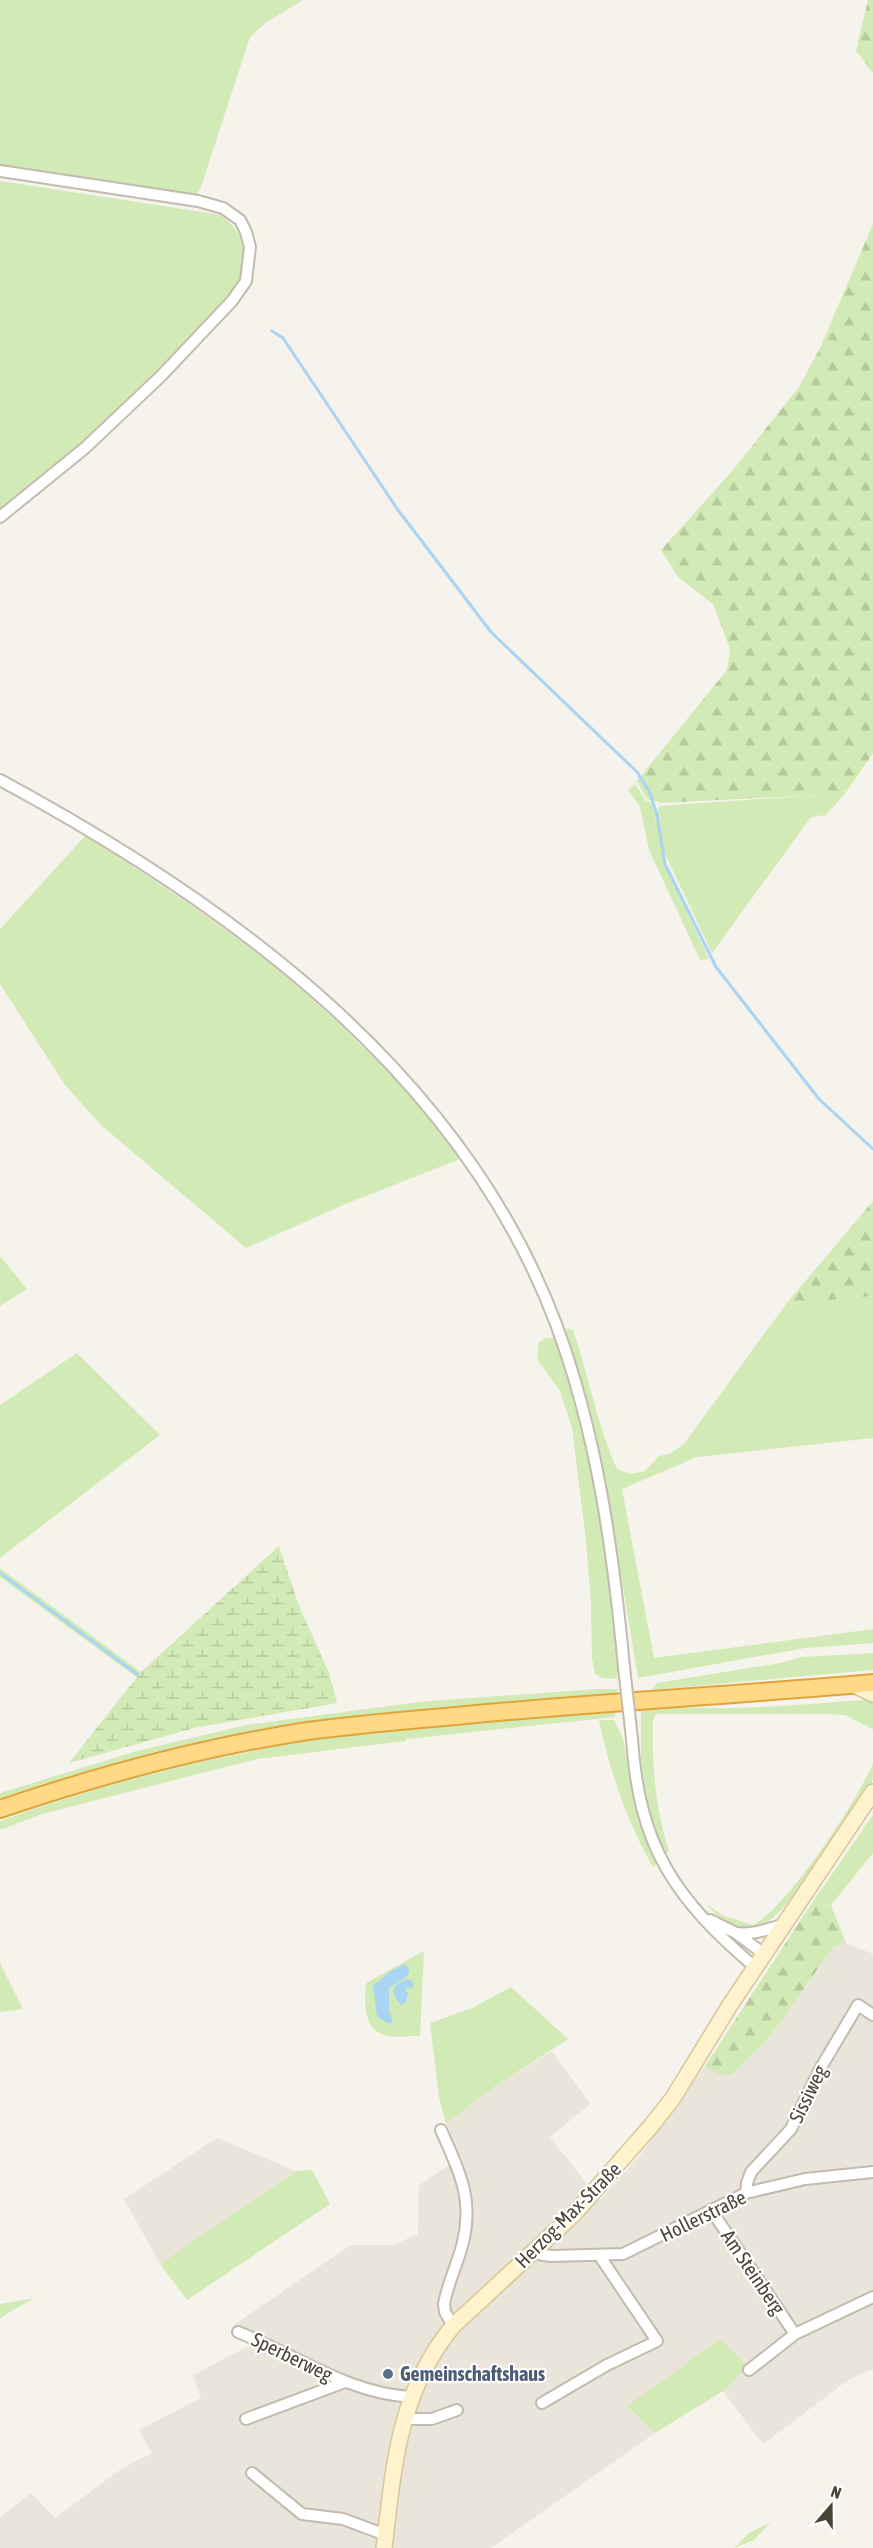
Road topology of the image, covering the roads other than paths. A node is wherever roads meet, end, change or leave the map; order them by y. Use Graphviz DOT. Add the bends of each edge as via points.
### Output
graph roads {
  1 [pos="0,171"];
  2 [pos="0,518"];
  3 [pos="0,780"];
  4 [pos="873,1683"];
  5 [pos="854,1685"];
  6 [pos="873,1694"];
  7 [pos="873,1792"];
  8 [pos="0,1809"];
  9 [pos="698,1911"];
  10 [pos="785,1924"];
  11 [pos="736,1933"];
  12 [pos="764,1954"];
  13 [pos="756,1968"];
  14 [pos="873,2015"];
  15 [pos="441,2130"];
  16 [pos="873,2172"];
  17 [pos="747,2193"];
  18 [pos="711,2210"];
  19 [pos="535,2250"];
  20 [pos="599,2255"];
  21 [pos="873,2297"];
  22 [pos="453,2326"];
  23 [pos="238,2332"];
  24 [pos="795,2334"];
  25 [pos="748,2370"];
  26 [pos="345,2382"];
  27 [pos="411,2397"];
  28 [pos="542,2403"];
  29 [pos="457,2410"];
  30 [pos="246,2419"];
  31 [pos="404,2419"];
  32 [pos="252,2473"];
  33 [pos="385,2541"];
  1 -- 2 [label="street" via="224,208 240,220 250,256 246,281 232,301 161,376 85,448"];
  3 -- 9 [label="street, bridge" via="120,848 281,962 403,1075 464,1154 500,1210 544,1294 579,1394 597,1465 615,1572 641,1808 673,1881"];
  4 -- 5 [label="highway"];
  5 -- 6 [label="main road"];
  5 -- 8 [label="highway" via="537,1708 307,1732 143,1765"];
  7 -- 10 [label="main road, Herzog-Max-Straße"];
  9 -- 11 [label="street"];
  9 -- 13 [label="street"];
  10 -- 11 [label="street" via="760,1932"];
  10 -- 12 [label="main road, Herzog-Max-Straße"];
  11 -- 12 [label="street"];
  12 -- 13 [label="main road, Herzog-Max-Straße"];
  13 -- 19 [label="main road, Herzog-Max-Straße" via="651,2126 589,2199"];
  14 -- 17 [label="street, Sissiweg" via="858,2005 828,2053 791,2129 751,2172"];
  15 -- 22 [label="street" via="460,2170 467,2206 463,2242 444,2304"];
  16 -- 17 [label="street, Hollerstraße" via="805,2179"];
  17 -- 18 [label="street, Hollerstraße"];
  18 -- 20 [label="street, Hollerstraße" via="623,2254"];
  18 -- 24 [label="street, Am Steinberg"];
  19 -- 20 [label="street, Hollerstraße" via="552,2256"];
  19 -- 22 [label="main road, Herzog-Max-Straße"];
  20 -- 28 [label="street" via="657,2341 606,2365"];
  21 -- 24 [label="street, Am Steinberg"];
  22 -- 27 [label="main road, Herzog-Max-Straße" via="424,2367"];
  23 -- 26 [label="street, Sperberweg"];
  24 -- 25 [label="street, Am Steinberg"];
  26 -- 27 [label="street, Sperberweg" via="389,2396"];
  26 -- 30 [label="street, Sperberweg"];
  27 -- 31 [label="main road, Herzog-Max-Straße"];
  29 -- 31 [label="street" via="432,2419"];
  31 -- 33 [label="main road, Herzog-Max-Straße"];
  32 -- 33 [label="street, Herzog-Max-Straße" via="302,2514 343,2518"];
}
